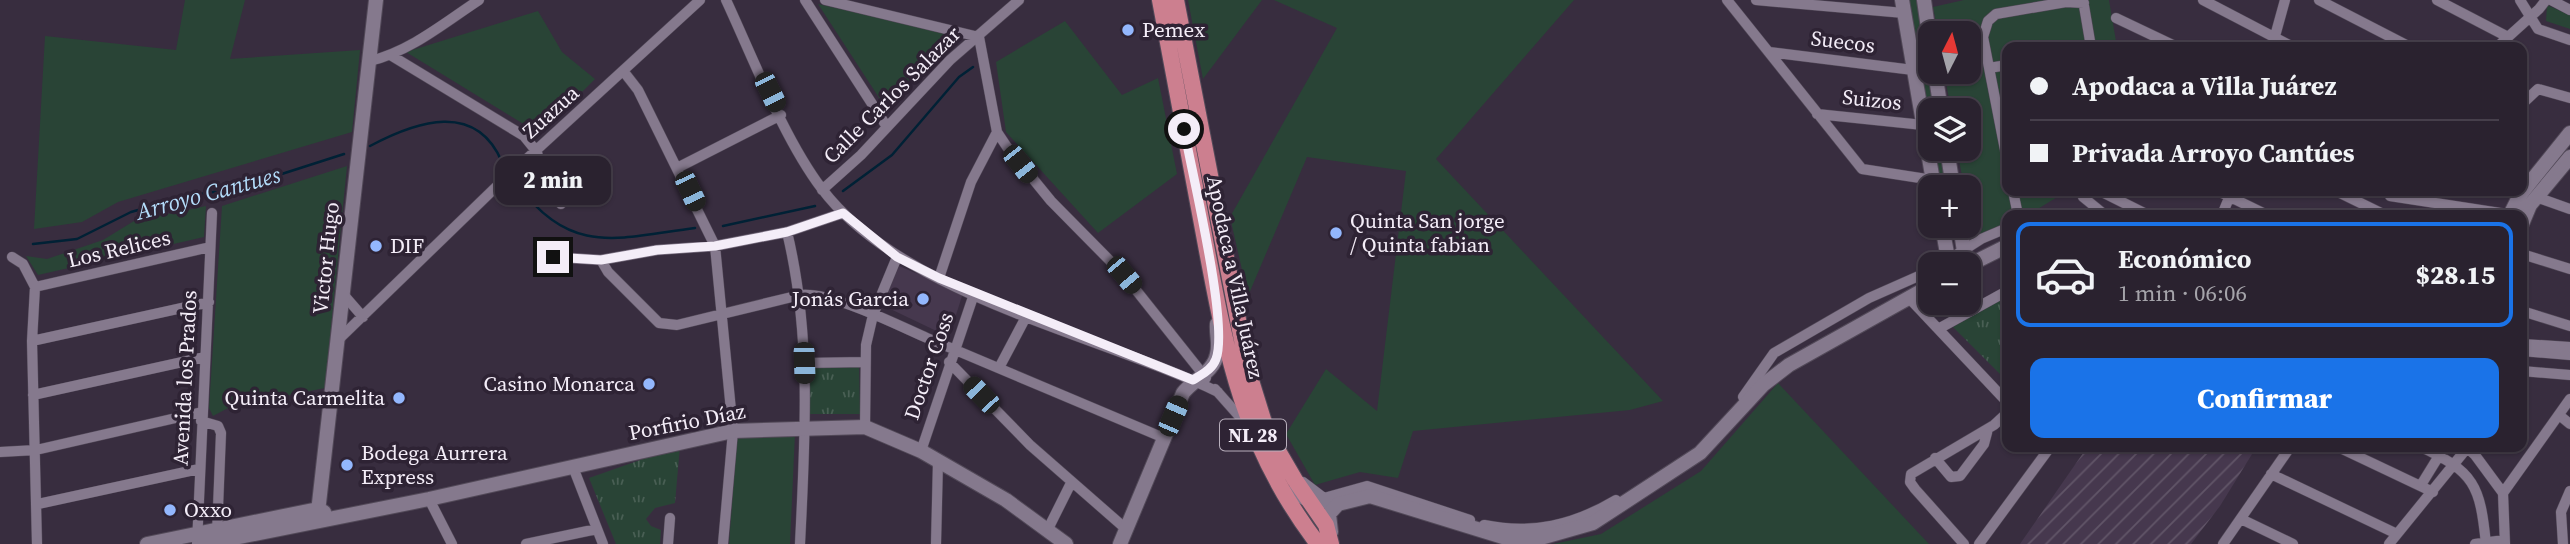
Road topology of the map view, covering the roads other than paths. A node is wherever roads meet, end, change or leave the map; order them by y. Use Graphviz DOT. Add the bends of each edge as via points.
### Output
graph roads {
  1 [pos="376,0"];
  2 [pos="478,0"];
  3 [pos="699,0"];
  4 [pos="726,0"];
  5 [pos="805,0"];
  6 [pos="825,0"];
  7 [pos="1160,0"];
  8 [pos="1176,0"];
  9 [pos="1727,0"];
  10 [pos="1756,0"];
  11 [pos="1924,0"];
  12 [pos="2203,0"];
  13 [pos="2286,0"];
  14 [pos="2319,0"];
  15 [pos="2437,0"];
  16 [pos="2520,0"];
  17 [pos="2546,0"];
  18 [pos="2551,0"];
  19 [pos="2084,1"];
  20 [pos="1012,3"];
  21 [pos="1903,7"];
  22 [pos="2570,10"];
  23 [pos="2116,18"];
  24 [pos="2530,18"];
  25 [pos="1927,21"];
  26 [pos="2508,37"];
  27 [pos="2570,40"];
  28 [pos="979,41"];
  29 [pos="2090,42"];
  30 [pos="2166,42"];
  31 [pos="2273,42"];
  32 [pos="2400,42"];
  33 [pos="2502,42"];
  34 [pos="1769,52"];
  35 [pos="392,56"];
  36 [pos="370,61"];
  37 [pos="2002,66"];
  38 [pos="1989,68"];
  39 [pos="1913,70"];
  40 [pos="624,72"];
  41 [pos="1918,98"];
  42 [pos="2527,99"];
  43 [pos="2570,99"];
  44 [pos="1817,114"];
  45 [pos="781,115"];
  46 [pos="2002,118"];
  47 [pos="1918,124"];
  48 [pos="887,127"];
  49 [pos="997,132"];
  50 [pos="2570,133"];
  51 [pos="537,152"];
  52 [pos="2570,157"];
  53 [pos="679,167"];
  54 [pos="1918,181"];
  55 [pos="2527,186"];
  56 [pos="824,192"];
  57 [pos="2089,196"];
  58 [pos="2110,196"];
  59 [pos="2234,196"];
  60 [pos="2346,196"];
  61 [pos="2400,196"];
  62 [pos="2536,197"];
  63 [pos="561,204"];
  64 [pos="2570,209"];
  65 [pos="840,210"];
  66 [pos="2101,210"];
  67 [pos="2137,210"];
  68 [pos="2258,210"];
  69 [pos="2375,210"];
  70 [pos="2442,210"];
  71 [pos="2524,210"];
  72 [pos="212,213"];
  73 [pos="2002,230"];
  74 [pos="787,232"];
  75 [pos="714,242"];
  76 [pos="211,247"];
  77 [pos="2002,248"];
  78 [pos="1972,252"];
  79 [pos="1981,255"];
  80 [pos="2527,256"];
  81 [pos="12,257"];
  82 [pos="553,257"];
  83 [pos="897,257"];
  84 [pos="601,260"];
  85 [pos="2570,269"];
  86 [pos="1918,276"];
  87 [pos="939,278"];
  88 [pos="35,287"];
  89 [pos="1918,293"];
  90 [pos="343,294"];
  91 [pos="974,294"];
  92 [pos="2002,294"];
  93 [pos="800,295"];
  94 [pos="1909,298"];
  95 [pos="209,302"];
  96 [pos="1219,312"];
  97 [pos="2527,313"];
  98 [pos="723,315"];
  99 [pos="873,315"];
  100 [pos="1027,315"];
  101 [pos="363,317"];
  102 [pos="2570,326"];
  103 [pos="1940,328"];
  104 [pos="338,340"];
  105 [pos="32,341"];
  106 [pos="2527,344"];
  107 [pos="2570,347"];
  108 [pos="954,349"];
  109 [pos="2527,351"];
  110 [pos="2570,355"];
  111 [pos="205,357"];
  112 [pos="865,362"];
  113 [pos="949,362"];
  114 [pos="804,363"];
  115 [pos="1000,366"];
  116 [pos="2527,371"];
  117 [pos="2570,375"];
  118 [pos="1197,378"];
  119 [pos="33,395"];
  120 [pos="2002,396"];
  121 [pos="2570,399"];
  122 [pos="2558,415"];
  123 [pos="2002,416"];
  124 [pos="201,417"];
  125 [pos="2570,424"];
  126 [pos="865,427"];
  127 [pos="806,428"];
  128 [pos="1250,428"];
  129 [pos="1988,429"];
  130 [pos="733,431"];
  131 [pos="1164,439"];
  132 [pos="36,450"];
  133 [pos="921,451"];
  134 [pos="0,452"];
  135 [pos="1260,452"];
  136 [pos="2047,452"];
  137 [pos="2287,452"];
  138 [pos="2349,452"];
  139 [pos="2441,452"];
  140 [pos="2443,452"];
  141 [pos="2463,452"];
  142 [pos="2470,452"];
  143 [pos="1935,458"];
  144 [pos="938,461"];
  145 [pos="2455,465"];
  146 [pos="573,467"];
  147 [pos="199,468"];
  148 [pos="1287,469"];
  149 [pos="2272,474"];
  150 [pos="1071,483"];
  151 [pos="2421,485"];
  152 [pos="2570,491"];
  153 [pos="2433,492"];
  154 [pos="2503,493"];
  155 [pos="429,499"];
  156 [pos="38,503"];
  157 [pos="1309,503"];
  158 [pos="1338,504"];
  159 [pos="322,515"];
  160 [pos="670,518"];
  161 [pos="2241,519"];
  162 [pos="597,528"];
  163 [pos="1048,529"];
  164 [pos="1126,529"];
  165 [pos="2397,534"];
  166 [pos="206,538"];
  167 [pos="236,541"];
  168 [pos="2505,542"];
  169 [pos="37,544"];
  170 [pos="147,544"];
  171 [pos="452,544"];
  172 [pos="526,544"];
  173 [pos="603,544"];
  174 [pos="668,544"];
  175 [pos="723,544"];
  176 [pos="800,544"];
  177 [pos="936,544"];
  178 [pos="1066,544"];
  179 [pos="1120,544"];
  180 [pos="1318,544"];
  181 [pos="1332,544"];
  182 [pos="1964,544"];
  183 [pos="1979,544"];
  184 [pos="2223,544"];
  185 [pos="2293,544"];
  186 [pos="2389,544"];
  187 [pos="2482,544"];
  188 [pos="2563,544"];
  1 -- 36 [label="street, Victor Hugo"];
  2 -- 35 [label="street"];
  3 -- 40 [label="street, Zuazua"];
  4 -- 45 [label="street"];
  5 -- 48 [label="street"];
  6 -- 28 [label="street"];
  7 -- 96 [label="main road, Apodaca a Villa Juárez / NL 28"];
  8 -- 148 [label="main road, Apodaca a Villa Juárez / NL 28" via="1248,371 1268,432"];
  9 -- 34 [label="street"];
  10 -- 21 [label="street"];
  11 -- 25 [label="street"];
  12 -- 31 [label="street"];
  13 -- 31 [label="street"];
  14 -- 32 [label="street"];
  15 -- 26 [label="street"];
  16 -- 24 [label="street"];
  17 -- 24 [label="street"];
  18 -- 22 [label="street"];
  19 -- 29 [label="street"];
  19 -- 38 [label="street" via="1997,14 1988,21 1983,37"];
  20 -- 28 [label="street, Calle Carlos Salazar"];
  21 -- 39 [label="street"];
  23 -- 30 [label="street"];
  24 -- 26 [label="street"];
  24 -- 27 [label="street" via="2538,29"];
  26 -- 33 [label="street"];
  28 -- 48 [label="street, Calle Carlos Salazar" via="950,60"];
  28 -- 49 [label="street"];
  34 -- 39 [label="street, Suecos"];
  34 -- 44 [label="street"];
  35 -- 36 [label="street"];
  35 -- 51 [label="street" via="524,136"];
  36 -- 90 [label="street, Victor Hugo"];
  37 -- 38 [label="street"];
  38 -- 46 [label="street"];
  39 -- 41 [label="street"];
  40 -- 51 [label="street, Zuazua"];
  40 -- 53 [label="street"];
  42 -- 43 [label="street" via="2538,89"];
  44 -- 47 [label="street, Suizos"];
  44 -- 54 [label="street" via="1865,171"];
  45 -- 53 [label="street"];
  45 -- 56 [label="street"];
  48 -- 56 [label="street, Calle Carlos Salazar"];
  49 -- 87 [label="street" via="971,182"];
  49 -- 118 [label="street" via="1034,182 1124,275"];
  50 -- 55 [label="street"];
  51 -- 63 [label="street" via="544,183"];
  51 -- 101 [label="street, Zuazua"];
  52 -- 62 [label="street"];
  53 -- 75 [label="street"];
  56 -- 65 [label="street"];
  57 -- 66 [label="street"];
  58 -- 67 [label="street"];
  59 -- 68 [label="street"];
  60 -- 69 [label="street"];
  61 -- 70 [label="street"];
  62 -- 64 [label="street"];
  62 -- 71 [label="street"];
  65 -- 74 [label="street"];
  65 -- 83 [label="street"];
  72 -- 76 [label="street, Avenida los Prados"];
  73 -- 78 [label="street" via="1981,239"];
  74 -- 75 [label="street"];
  74 -- 93 [label="street"];
  75 -- 84 [label="street"];
  75 -- 98 [label="street"];
  76 -- 88 [label="street, Los Relices"];
  76 -- 95 [label="street, Avenida los Prados"];
  77 -- 79 [label="street"];
  80 -- 85 [label="street"];
  81 -- 88 [label="street" via="23,264"];
  82 -- 84 [label="street"];
  83 -- 87 [label="street"];
  83 -- 99 [label="street"];
  84 -- 98 [label="street" via="659,323 677,325"];
  86 -- 148 [label="street" via="1869,298 1774,353 1747,393 1696,449 1592,514 1568,522 1507,530 1367,486 1324,498"];
  87 -- 91 [label="street"];
  88 -- 105 [label="street"];
  89 -- 94 [label="street"];
  90 -- 101 [label="street"];
  90 -- 104 [label="street, Victor Hugo"];
  91 -- 100 [label="street"];
  91 -- 108 [label="street, Doctor Coss"];
  92 -- 103 [label="street"];
  93 -- 98 [label="street"];
  93 -- 99 [label="street" via="814,295"];
  93 -- 114 [label="street"];
  94 -- 103 [label="street"];
  94 -- 158 [label="street" via="1789,365 1763,385 1700,453 1593,523 1544,537 1508,538 1381,497 1359,497"];
  95 -- 105 [label="street"];
  95 -- 111 [label="street, Avenida los Prados"];
  96 -- 118 [label="street" via="1217,356"];
  96 -- 128 [label="main road, Apodaca a Villa Juárez / NL 28" via="1233,380"];
  97 -- 102 [label="street"];
  98 -- 130 [label="street"];
  99 -- 108 [label="street"];
  99 -- 112 [label="street"];
  100 -- 115 [label="street"];
  100 -- 118 [label="street"];
  101 -- 104 [label="street, Zuazua"];
  103 -- 120 [label="street"];
  104 -- 159 [label="street, Victor Hugo"];
  105 -- 119 [label="street"];
  106 -- 107 [label="street"];
  108 -- 113 [label="street, Doctor Coss"];
  108 -- 115 [label="street"];
  109 -- 110 [label="street"];
  111 -- 119 [label="street"];
  111 -- 124 [label="street, Avenida los Prados"];
  112 -- 114 [label="street"];
  112 -- 126 [label="street"];
  113 -- 133 [label="street, Doctor Coss"];
  113 -- 150 [label="street"];
  114 -- 127 [label="street"];
  115 -- 131 [label="street"];
  116 -- 117 [label="street"];
  118 -- 128 [label="street" via="1218,392"];
  118 -- 131 [label="street" via="1183,393"];
  119 -- 132 [label="street"];
  121 -- 122 [label="street"];
  122 -- 125 [label="street"];
  122 -- 154 [label="street"];
  123 -- 129 [label="street"];
  124 -- 132 [label="street"];
  124 -- 147 [label="street, Avenida los Prados"];
  124 -- 166 [label="street" via="218,426 220,433"];
  126 -- 127 [label="street, Porfirio Díaz"];
  126 -- 133 [label="street, Porfirio Díaz"];
  127 -- 130 [label="street, Porfirio Díaz"];
  127 -- 176 [label="street"];
  128 -- 135 [label="main road, Apodaca a Villa Juárez / NL 28"];
  129 -- 143 [label="street"];
  129 -- 143 [label="street" via="1984,444 1960,476 1951,477"];
  130 -- 146 [label="street, Porfirio Díaz"];
  130 -- 175 [label="street"];
  131 -- 164 [label="street"];
  132 -- 134 [label="street"];
  132 -- 156 [label="street"];
  133 -- 144 [label="street, Porfirio Díaz"];
  135 -- 157 [label="street" via="1291,496"];
  135 -- 180 [label="main road, Apodaca a Villa Juárez / NL 28" via="1285,499"];
  136 -- 183 [label="street"];
  137 -- 149 [label="street"];
  138 -- 151 [label="street"];
  139 -- 151 [label="street"];
  140 -- 145 [label="street"];
  141 -- 145 [label="street"];
  142 -- 154 [label="street"];
  143 -- 182 [label="street" via="1911,474 1910,482"];
  144 -- 163 [label="street, Porfirio Díaz"];
  144 -- 177 [label="street"];
  145 -- 153 [label="street"];
  145 -- 187 [label="street" via="2482,500"];
  146 -- 155 [label="street, Porfirio Díaz"];
  146 -- 162 [label="street"];
  147 -- 156 [label="street"];
  147 -- 166 [label="street, Avenida los Prados"];
  148 -- 157 [label="main road, Apodaca a Villa Juárez / NL 28"];
  149 -- 161 [label="street"];
  149 -- 165 [label="street"];
  150 -- 163 [label="street"];
  150 -- 164 [label="street"];
  151 -- 153 [label="street"];
  152 -- 188 [label="street" via="2561,512"];
  153 -- 165 [label="street"];
  154 -- 168 [label="street"];
  155 -- 159 [label="street, Porfirio Díaz"];
  155 -- 171 [label="street"];
  156 -- 169 [label="street"];
  157 -- 158 [label="street"];
  157 -- 181 [label="main road, Apodaca a Villa Juárez / NL 28" via="1326,525"];
  158 -- 181 [label="street" via="1329,514"];
  159 -- 166 [label="street, Porfirio Díaz"];
  159 -- 167 [label="street, Porfirio Díaz"];
  160 -- 174 [label="street"];
  161 -- 184 [label="street"];
  161 -- 185 [label="street"];
  162 -- 172 [label="street"];
  162 -- 173 [label="street"];
  163 -- 178 [label="street, Porfirio Díaz"];
  164 -- 179 [label="street"];
  165 -- 186 [label="street"];
  166 -- 167 [label="street, Porfirio Díaz"];
  166 -- 170 [label="street, Porfirio Díaz"];
  168 -- 187 [label="street"];
}
